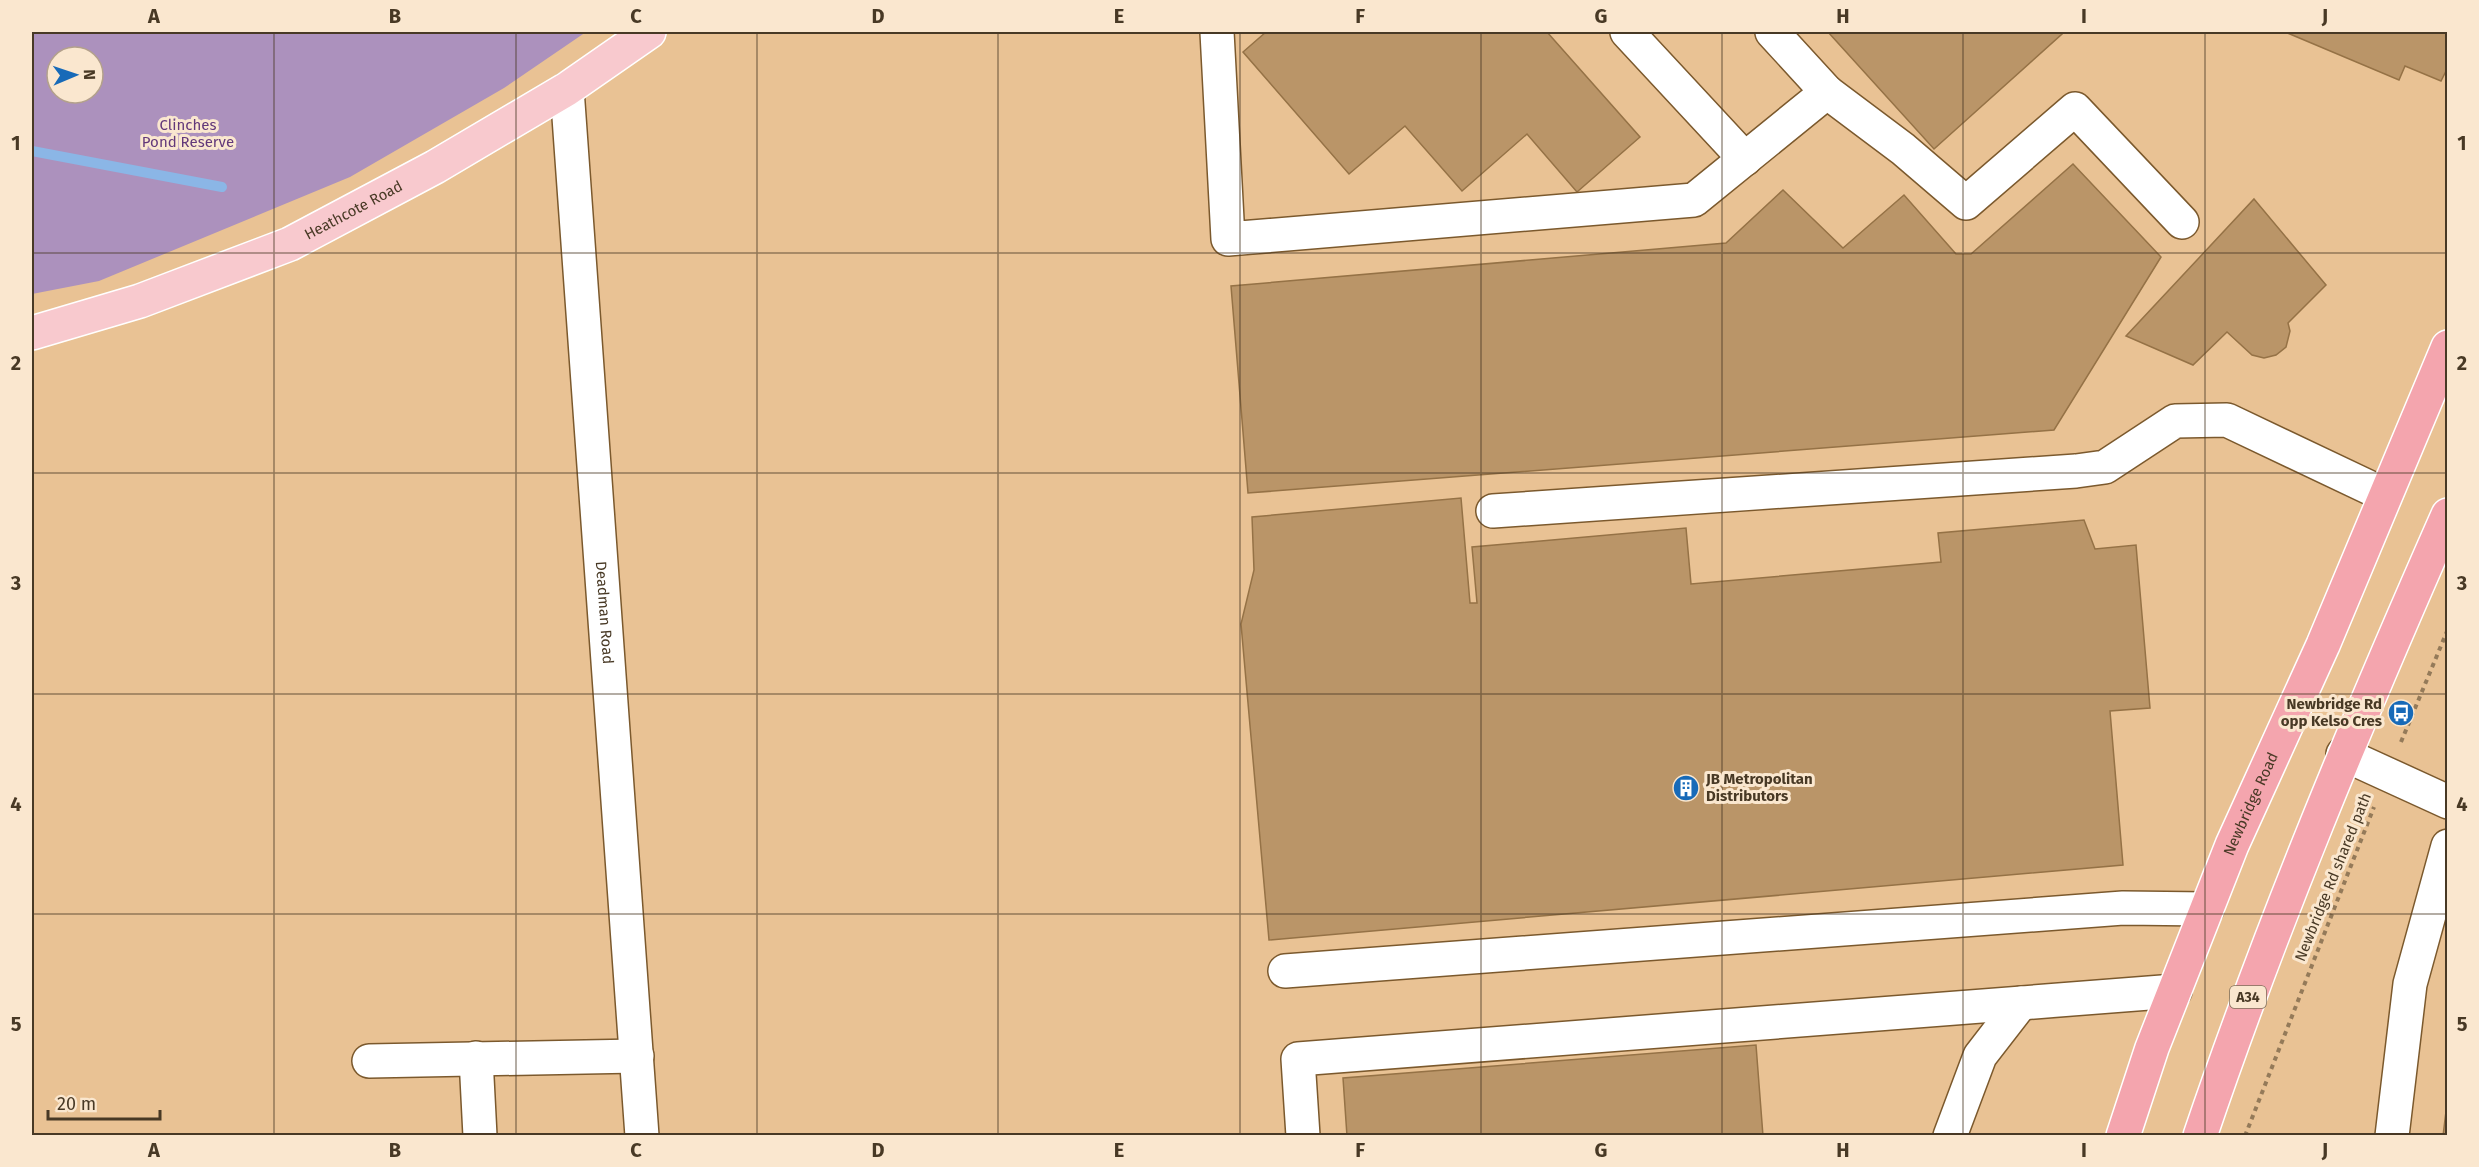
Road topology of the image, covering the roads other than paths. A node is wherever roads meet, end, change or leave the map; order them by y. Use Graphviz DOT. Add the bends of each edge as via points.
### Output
graph roads {
  1 [pos="649,32"];
  2 [pos="1217,32"];
  3 [pos="1627,32"];
  4 [pos="1772,32"];
  5 [pos="567,89"];
  6 [pos="1827,92"];
  7 [pos="1745,159"];
  8 [pos="2182,222"];
  9 [pos="32,333"];
  10 [pos="2448,347"];
  11 [pos="2385,495"];
  12 [pos="1492,511"];
  13 [pos="2448,515"];
  14 [pos="2343,754"];
  15 [pos="2448,802"];
  16 [pos="2448,846"];
  17 [pos="2207,909"];
  18 [pos="1285,971"];
  19 [pos="2175,991"];
  20 [pos="2020,1003"];
  21 [pos="636,1056"];
  22 [pos="476,1058"];
  23 [pos="369,1061"];
  24 [pos="480,1136"];
  25 [pos="642,1136"];
  26 [pos="1303,1136"];
  27 [pos="1950,1136"];
  28 [pos="2123,1136"];
  29 [pos="2200,1136"];
  30 [pos="2392,1136"];
  1 -- 5 [label="main road, Heathcote Road"];
  2 -- 7 [label="street" via="1228,239 1694,200"];
  3 -- 7 [label="street"];
  4 -- 6 [label="street"];
  5 -- 9 [label="main road, Heathcote Road" via="435,167 290,244 140,300"];
  5 -- 21 [label="street, Deadman Road"];
  6 -- 7 [label="street"];
  6 -- 8 [label="street" via="1966,203 2075,109"];
  10 -- 11 [label="highway, Newbridge Road"];
  11 -- 12 [label="street" via="2227,420 2175,421 2105,467 2076,471"];
  11 -- 17 [label="highway, Newbridge Road"];
  13 -- 14 [label="highway, A34"];
  14 -- 15 [label="street"];
  14 -- 29 [label="highway, A34" via="2242,1011"];
  16 -- 30 [label="street" via="2410,984"];
  17 -- 18 [label="street" via="2123,908"];
  17 -- 19 [label="highway, Newbridge Road"];
  19 -- 20 [label="street"];
  19 -- 28 [label="highway, Newbridge Road"];
  20 -- 26 [label="street" via="1298,1059"];
  20 -- 27 [label="street" via="1980,1056"];
  21 -- 22 [label="street"];
  21 -- 25 [label="street, Deadman Road"];
  22 -- 23 [label="street"];
  22 -- 24 [label="street"];
}
